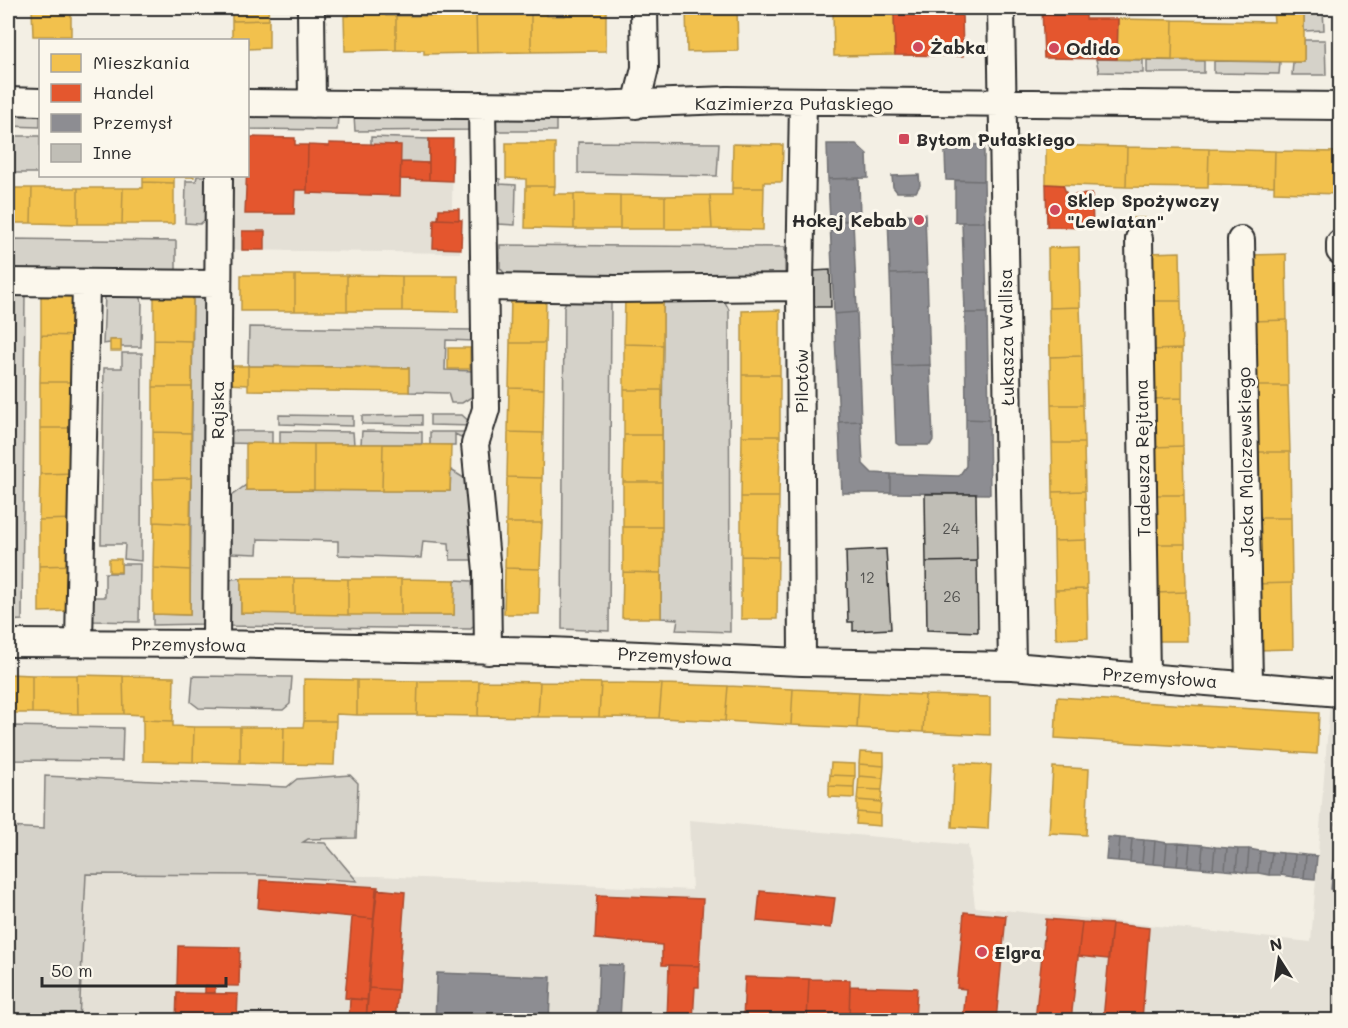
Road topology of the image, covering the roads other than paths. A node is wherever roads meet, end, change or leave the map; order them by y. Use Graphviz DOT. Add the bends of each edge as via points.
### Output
graph roads {
  1 [pos="311,8"];
  2 [pos="644,8"];
  3 [pos="1001,8"];
  4 [pos="8,101"];
  5 [pos="802,101"];
  6 [pos="39,102"];
  7 [pos="1001,102"];
  8 [pos="249,103"];
  9 [pos="312,104"];
  10 [pos="482,105"];
  11 [pos="636,105"];
  12 [pos="1341,106"];
  13 [pos="219,177"];
  14 [pos="1139,239"];
  15 [pos="1240,240"];
  16 [pos="1340,243"];
  17 [pos="1341,251"];
  18 [pos="8,282"];
  19 [pos="86,283"];
  20 [pos="218,284"];
  21 [pos="485,287"];
  22 [pos="800,287"];
  23 [pos="8,643"];
  24 [pos="79,643"];
  25 [pos="216,644"];
  26 [pos="488,651"];
  27 [pos="802,662"];
  28 [pos="1012,666"];
  29 [pos="1146,676"];
  30 [pos="1249,683"];
  31 [pos="1341,693"];
  1 -- 9 [label="street"];
  2 -- 11 [label="street" via="645,68"];
  3 -- 7 [label="street, Łukasza Wallisa"];
  4 -- 6 [label="street"];
  5 -- 7 [label="street, Kazimierza Pułaskiego"];
  5 -- 11 [label="street, Kazimierza Pułaskiego"];
  5 -- 22 [label="street, Pilotów"];
  7 -- 12 [label="street, Kazimierza Pułaskiego"];
  7 -- 28 [label="street, Łukasza Wallisa"];
  8 -- 9 [label="street, Kazimierza Pułaskiego"];
  9 -- 10 [label="street, Kazimierza Pułaskiego"];
  10 -- 11 [label="street, Kazimierza Pułaskiego"];
  10 -- 21 [label="street"];
  13 -- 20 [label="street, Rajska"];
  14 -- 29 [label="street, Tadeusza Rejtana"];
  15 -- 30 [label="street, Jacka Malczewskiego"];
  16 -- 17 [label="street"];
  18 -- 19 [label="street"];
  19 -- 20 [label="street"];
  19 -- 24 [label="street"];
  20 -- 25 [label="street, Rajska"];
  21 -- 22 [label="street"];
  21 -- 26 [label="street" via="486,409 475,444 487,572"];
  22 -- 27 [label="street, Pilotów"];
  23 -- 24 [label="street, Przemysłowa"];
  24 -- 25 [label="street, Przemysłowa"];
  25 -- 26 [label="street, Przemysłowa"];
  26 -- 27 [label="street, Przemysłowa"];
  27 -- 28 [label="street, Przemysłowa"];
  28 -- 29 [label="street, Przemysłowa"];
  29 -- 30 [label="street, Przemysłowa"];
  30 -- 31 [label="street, Przemysłowa"];
}
